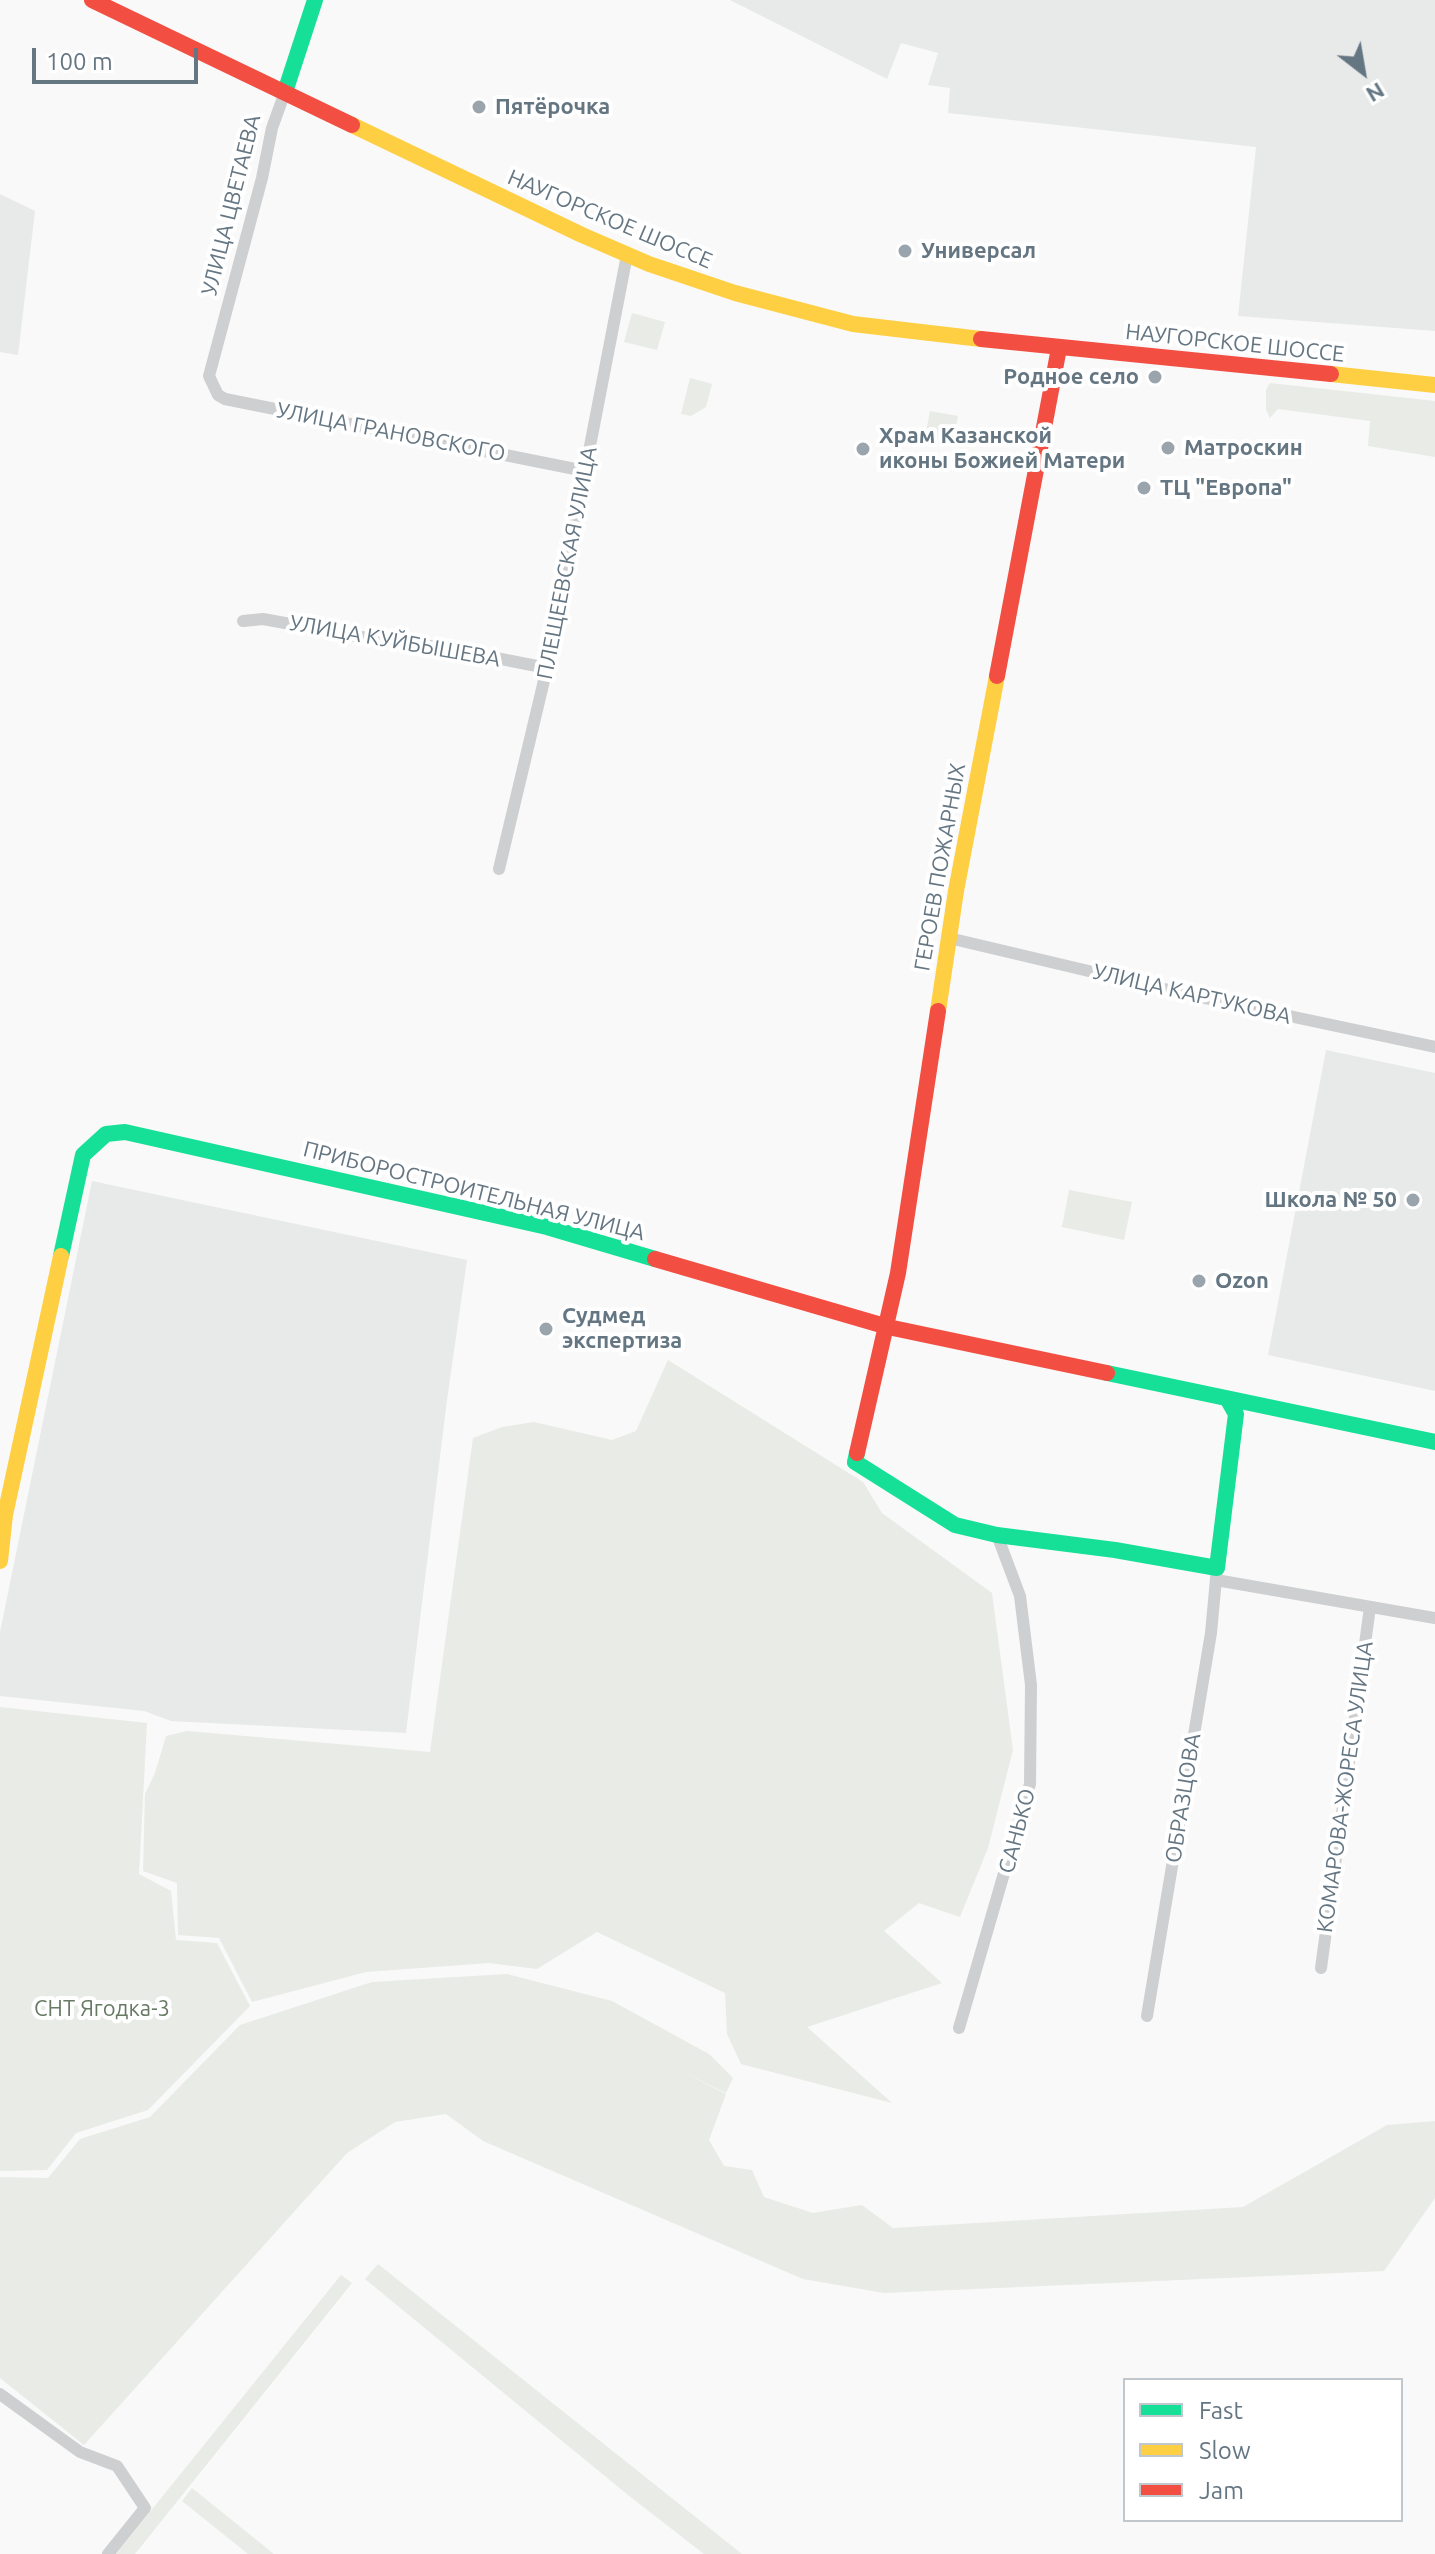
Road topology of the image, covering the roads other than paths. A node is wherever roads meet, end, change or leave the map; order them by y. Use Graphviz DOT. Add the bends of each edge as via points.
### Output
graph roads {
  1 [pos="92,0"];
  2 [pos="315,0"];
  3 [pos="285,92"];
  4 [pos="627,255"];
  5 [pos="1059,348"];
  6 [pos="209,376"];
  7 [pos="1435,385"];
  8 [pos="585,471"];
  9 [pos="243,621"];
  10 [pos="547,668"];
  11 [pos="499,869"];
  12 [pos="949,938"];
  13 [pos="1435,1047"];
  14 [pos="888,1327"];
  15 [pos="1228,1400"];
  16 [pos="1435,1442"];
  17 [pos="2,1518"];
  18 [pos="997,1535"];
  19 [pos="0,1557"];
  20 [pos="1216,1574"];
  21 [pos="1370,1607"];
  22 [pos="1435,1618"];
  23 [pos="1321,1968"];
  24 [pos="1147,2016"];
  25 [pos="959,2028"];
  26 [pos="0,2394"];
  27 [pos="108,2554"];
  1 -- 3 [label="main road, НАУГОРСКОЕ ШОССЕ"];
  2 -- 3 [label="main road, УЛИЦА ЦВЕТАЕВА"];
  3 -- 4 [label="main road, НАУГОРСКОЕ ШОССЕ"];
  3 -- 6 [label="street, УЛИЦА ЦВЕТАЕВА"];
  4 -- 5 [label="main road, НАУГОРСКОЕ ШОССЕ" via="717,288 853,324"];
  4 -- 8 [label="street, ПЛЕЩЕЕВСКАЯ УЛИЦА"];
  5 -- 7 [label="main road, НАУГОРСКОЕ ШОССЕ"];
  5 -- 12 [label="main road, ГЕРОЕВ ПОЖАРНЫХ"];
  6 -- 8 [label="street, УЛИЦА ГРАНОВСКОГО" via="225,399"];
  8 -- 10 [label="street, ПЛЕЩЕЕВСКАЯ УЛИЦА"];
  9 -- 10 [label="street, УЛИЦА КУЙБЫШЕВА" via="263,619"];
  10 -- 11 [label="street, ПЛЕЩЕЕВСКАЯ УЛИЦА"];
  12 -- 13 [label="street, УЛИЦА КАРТУКОВА"];
  12 -- 14 [label="main road, ГЕРОЕВ ПОЖАРНЫХ"];
  14 -- 15 [label="main road, ПРИБОРОСТРОИТЕЛЬНАЯ УЛИЦА"];
  14 -- 17 [label="main road, ПРИБОРОСТРОИТЕЛЬНАЯ УЛИЦА" via="502,1216 125,1132 106,1134 83,1155 79,1169"];
  14 -- 18 [label="main road" via="855,1462 955,1525"];
  15 -- 16 [label="main road, ПРИБОРОСТРОИТЕЛЬНАЯ УЛИЦА"];
  15 -- 20 [label="main road" via="1236,1414"];
  17 -- 19 [label="main road"];
  18 -- 20 [label="main road" via="1115,1550"];
  18 -- 25 [label="street, САНЬКО" via="1020,1596 1031,1685 1030,1784"];
  20 -- 21 [label="street"];
  20 -- 24 [label="street, ОБРАЗЦОВА" via="1211,1633"];
  21 -- 22 [label="street"];
  21 -- 23 [label="street, КОМАРОВА-ЖОРЕСА УЛИЦА"];
  26 -- 27 [label="street" via="80,2452 117,2466 145,2508"];
}
